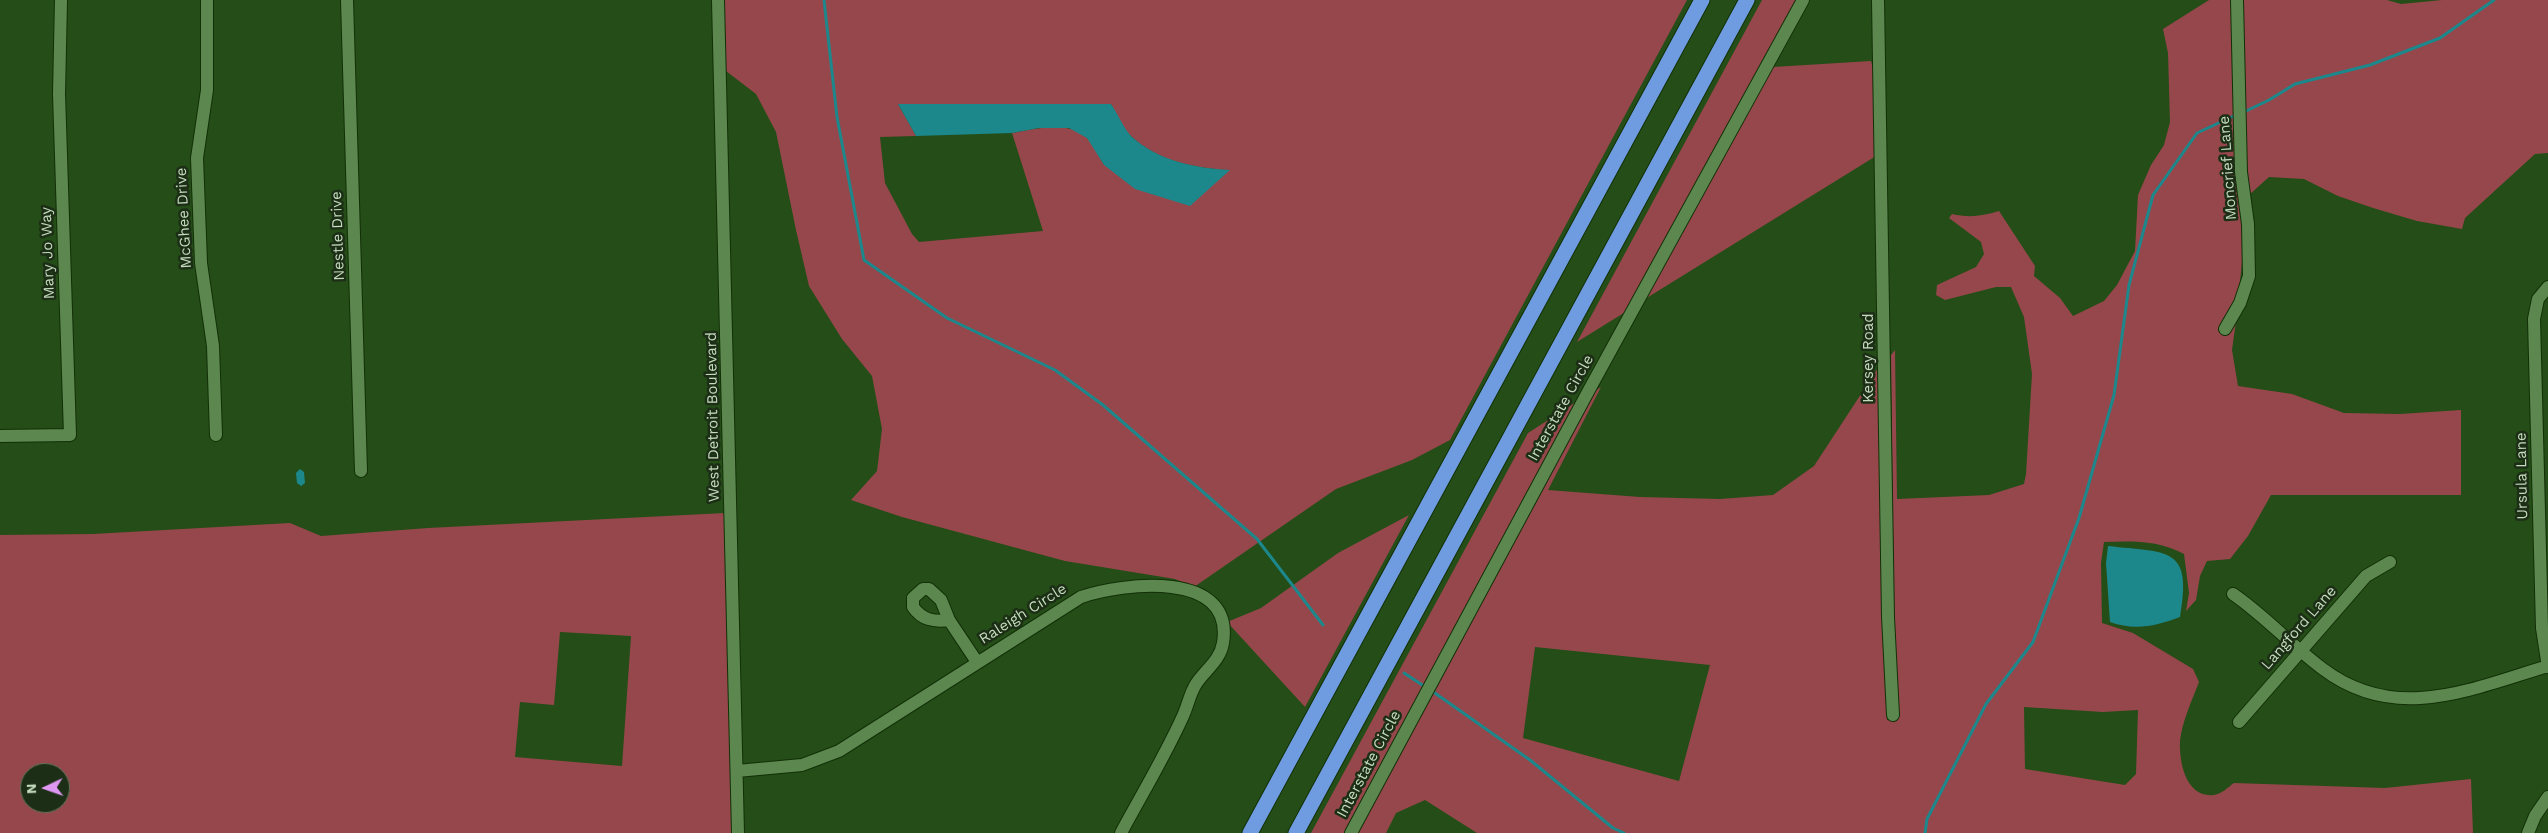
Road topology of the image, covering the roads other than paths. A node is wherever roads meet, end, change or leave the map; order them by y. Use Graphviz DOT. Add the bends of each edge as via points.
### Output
graph roads {
  1 [pos="61,0"];
  2 [pos="207,0"];
  3 [pos="347,0"];
  4 [pos="718,0"];
  5 [pos="1702,0"];
  6 [pos="1747,0"];
  7 [pos="1803,0"];
  8 [pos="1878,0"];
  9 [pos="2237,0"];
  10 [pos="2548,287"];
  11 [pos="2225,329"];
  12 [pos="216,435"];
  13 [pos="0,436"];
  14 [pos="361,471"];
  15 [pos="2390,562"];
  16 [pos="2233,594"];
  17 [pos="949,620"];
  18 [pos="2301,650"];
  19 [pos="978,662"];
  20 [pos="2548,667"];
  21 [pos="1892,715"];
  22 [pos="2239,722"];
  23 [pos="737,771"];
  24 [pos="2548,797"];
  25 [pos="738,833"];
  26 [pos="1121,833"];
  27 [pos="1250,833"];
  28 [pos="1296,833"];
  29 [pos="1351,833"];
  30 [pos="2528,833"];
  1 -- 13 [label="street, Mary Jo Way" via="59,94 70,435"];
  2 -- 12 [label="street, McGhee Drive" via="207,90 198,158 201,263 213,346"];
  3 -- 14 [label="street, Nestle Drive"];
  4 -- 23 [label="street, West Detroit Boulevard"];
  5 -- 27 [label="highway"];
  6 -- 28 [label="highway"];
  7 -- 29 [label="street, Interstate Circle"];
  8 -- 21 [label="street, Kersey Road"];
  9 -- 11 [label="street, Moncrief Lane" via="2241,172 2248,224 2249,276 2240,303"];
  10 -- 20 [label="street, Ursula Lane" via="2538,299 2534,319 2542,628"];
  15 -- 18 [label="street, Langford Lane" via="2366,576"];
  16 -- 18 [label="street"];
  17 -- 19 [label="street"];
  18 -- 20 [label="street" via="2334,677 2354,687 2408,700 2443,697"];
  18 -- 22 [label="street, Langford Lane"];
  19 -- 23 [label="street, Raleigh Circle" via="870,732 823,758 784,768"];
  19 -- 26 [label="street, Raleigh Circle" via="1068,603 1094,592 1170,586 1194,592 1213,607 1222,624 1220,654 1196,684 1184,715"];
  23 -- 25 [label="street, West Detroit Boulevard"];
  24 -- 30 [label="street"];
}
